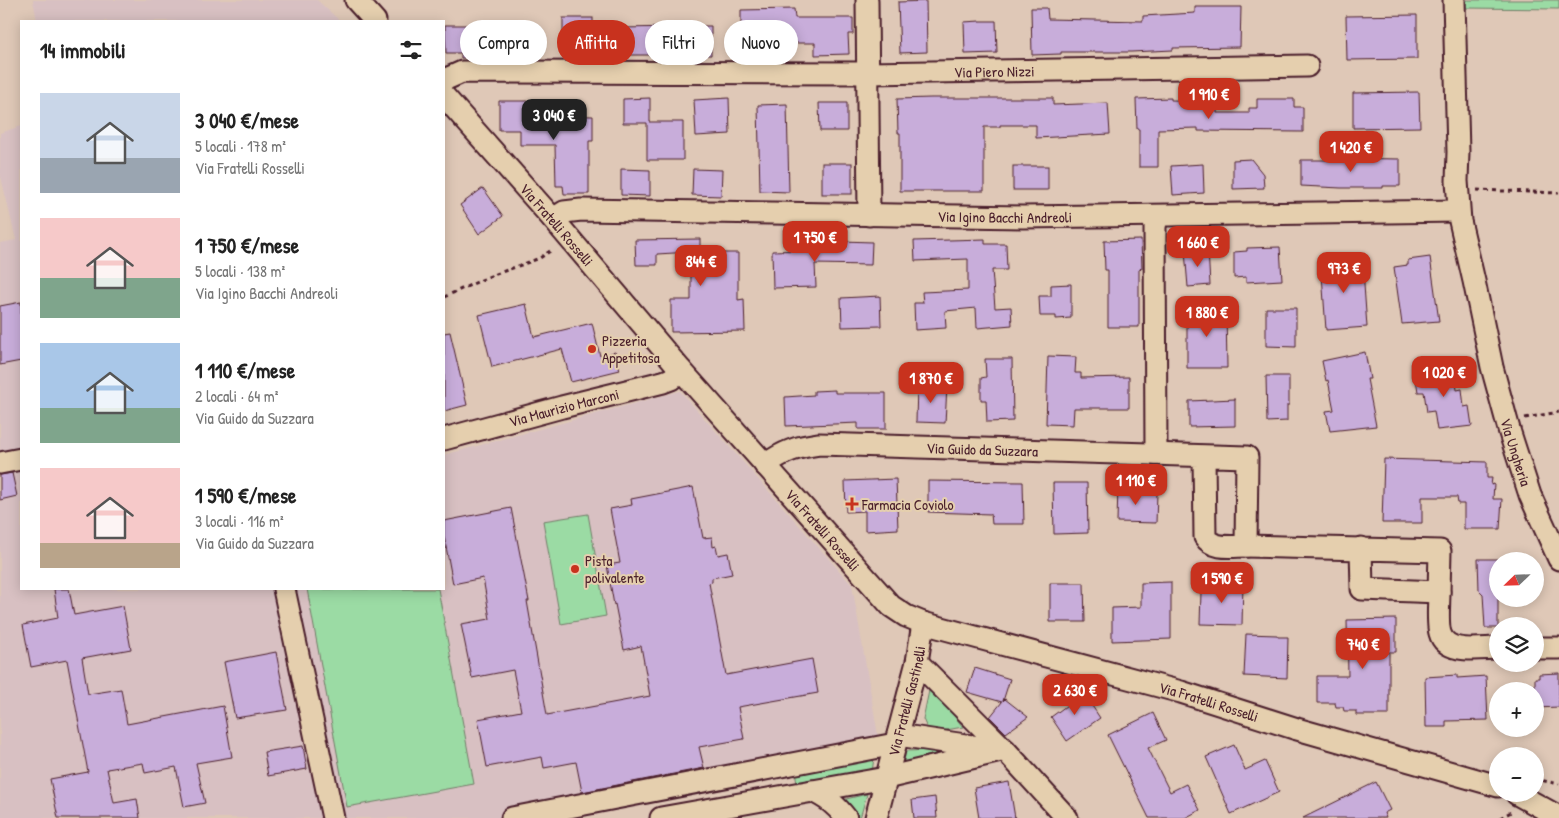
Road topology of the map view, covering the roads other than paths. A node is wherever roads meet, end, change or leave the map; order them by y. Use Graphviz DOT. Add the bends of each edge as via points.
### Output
graph roads {
  1 [pos="356,0"];
  2 [pos="867,0"];
  3 [pos="1454,0"];
  4 [pos="374,20"];
  5 [pos="1307,66"];
  6 [pos="868,73"];
  7 [pos="445,80"];
  8 [pos="445,97"];
  9 [pos="1458,152"];
  10 [pos="1458,211"];
  11 [pos="870,215"];
  12 [pos="1157,216"];
  13 [pos="553,220"];
  14 [pos="1474,281"];
  15 [pos="681,370"];
  16 [pos="445,439"];
  17 [pos="1156,454"];
  18 [pos="1204,456"];
  19 [pos="20,459"];
  20 [pos="0,463"];
  21 [pos="765,464"];
  22 [pos="1246,546"];
  23 [pos="1360,548"];
  24 [pos="1559,558"];
  25 [pos="284,590"];
  26 [pos="1439,592"];
  27 [pos="923,623"];
  28 [pos="1489,648"];
  29 [pos="1544,648"];
  30 [pos="1559,648"];
  31 [pos="917,662"];
  32 [pos="896,740"];
  33 [pos="1005,750"];
  34 [pos="886,778"];
  35 [pos="1489,784"];
  36 [pos="812,791"];
  37 [pos="1544,796"];
  38 [pos="1559,798"];
  39 [pos="1532,802"];
  40 [pos="1559,817"];
  41 [pos="333,818"];
  42 [pos="512,818"];
  43 [pos="662,818"];
  44 [pos="846,818"];
  45 [pos="876,818"];
  46 [pos="1067,818"];
  1 -- 4 [label="street"];
  2 -- 6 [label="street"];
  3 -- 9 [label="street, Via Ungheria"];
  5 -- 6 [label="street, Via Piero Nizzi"];
  6 -- 7 [label="street, Via Piero Nizzi" via="462,72"];
  6 -- 11 [label="street"];
  8 -- 13 [label="street, Via Fratelli Rosselli"];
  9 -- 10 [label="street, Via Ungheria"];
  9 -- 14 [label="street, Via Ungheria"];
  10 -- 12 [label="street, Via Igino Bacchi Andreoli"];
  10 -- 14 [label="street, Via Ungheria"];
  11 -- 12 [label="street, Via Igino Bacchi Andreoli"];
  11 -- 13 [label="street, Via Igino Bacchi Andreoli" via="581,210 564,212"];
  12 -- 17 [label="street"];
  13 -- 15 [label="street, Via Fratelli Rosselli"];
  14 -- 24 [label="street, Via Ungheria" via="1507,421 1530,495"];
  15 -- 16 [label="street, Via Maurizio Marconi" via="663,382"];
  15 -- 21 [label="street, Via Fratelli Rosselli"];
  17 -- 18 [label="street, Via Guido da Suzzara"];
  17 -- 21 [label="street, Via Guido da Suzzara" via="819,444 799,447"];
  18 -- 22 [label="street" via="1206,536 1218,546"];
  18 -- 22 [label="street, Via Guido da Suzzara" via="1247,457"];
  19 -- 20 [label="street"];
  21 -- 27 [label="street, Via Fratelli Rosselli" via="891,606"];
  22 -- 23 [label="street"];
  23 -- 26 [label="street" via="1362,589"];
  23 -- 26 [label="street" via="1440,551"];
  25 -- 41 [label="street"];
  26 -- 28 [label="street" via="1439,632 1444,641 1460,648"];
  27 -- 31 [label="street, Via Fratelli Gastinelli"];
  27 -- 35 [label="street, Via Fratelli Rosselli" via="1181,692 1336,748"];
  29 -- 30 [label="street"];
  31 -- 32 [label="street, Via Fratelli Gastinelli"];
  31 -- 33 [label="street"];
  32 -- 33 [label="street"];
  32 -- 34 [label="street, Via Fratelli Gastinelli"];
  32 -- 42 [label="street"];
  33 -- 34 [label="street, Via Fratelli Gastinelli"];
  33 -- 46 [label="street"];
  34 -- 36 [label="street, Via Fratelli Gastinelli"];
  34 -- 45 [label="street"];
  36 -- 43 [label="street, Via Fratelli Gastinelli"];
  36 -- 44 [label="street" via="826,797"];
  37 -- 38 [label="street"];
  39 -- 40 [label="street"];
}
